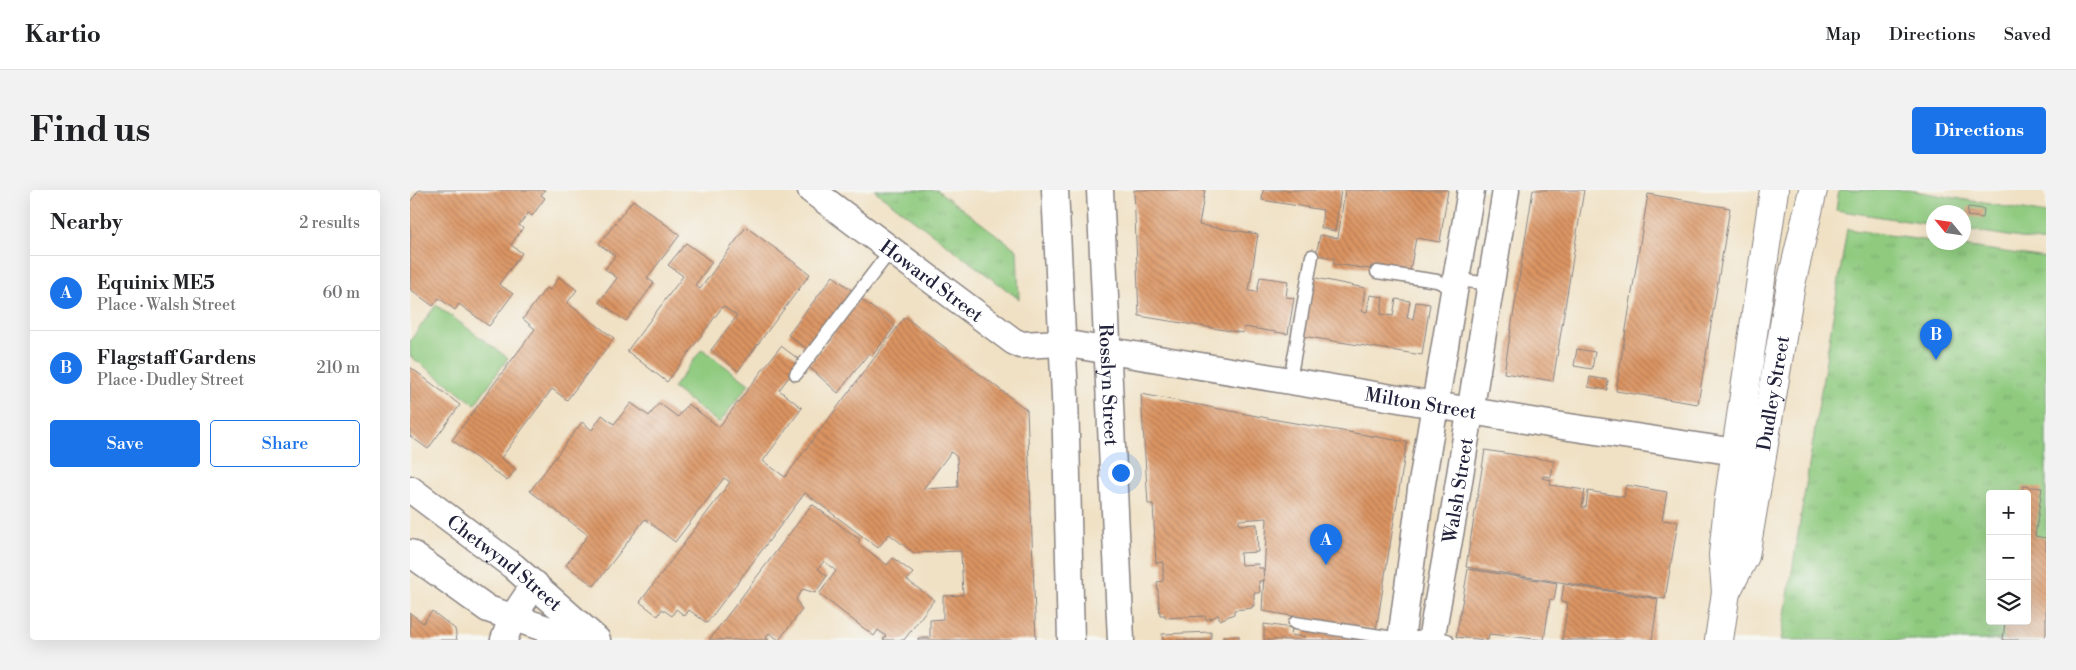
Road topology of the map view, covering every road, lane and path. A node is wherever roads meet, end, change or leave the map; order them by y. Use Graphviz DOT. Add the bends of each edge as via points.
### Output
graph roads {
  1 [pos="812,190"];
  2 [pos="1055,190"];
  3 [pos="1100,190"];
  4 [pos="1774,190"];
  5 [pos="1813,190"];
  6 [pos="1470,192"];
  7 [pos="1506,194"];
  8 [pos="892,250"];
  9 [pos="1312,256"];
  10 [pos="1377,272"];
  11 [pos="1457,280"];
  12 [pos="1492,284"];
  13 [pos="1062,343"];
  14 [pos="1106,350"];
  15 [pos="796,374"];
  16 [pos="1290,380"];
  17 [pos="1435,404"];
  18 [pos="1471,410"];
  19 [pos="1736,452"];
  20 [pos="410,488"];
  21 [pos="411,557"];
  22 [pos="535,584"];
  23 [pos="1726,592"];
  24 [pos="1295,623"];
  25 [pos="508,629"];
  26 [pos="565,632"];
  27 [pos="1436,639"];
  28 [pos="597,640"];
  29 [pos="1071,640"];
  30 [pos="1121,640"];
  31 [pos="1401,640"];
  32 [pos="1719,640"];
  1 -- 8 [label="street, Howard Street"];
  2 -- 13 [label="street"];
  3 -- 14 [label="street, Rosslyn Street"];
  4 -- 19 [label="main road, Dudley Street"];
  5 -- 23 [label="main road, Dudley Street" via="1791,284 1745,556"];
  6 -- 7 [label="street"];
  6 -- 11 [label="street, Walsh Street"];
  7 -- 12 [label="street, Walsh Street"];
  8 -- 13 [label="street, Howard Street" via="1017,343"];
  8 -- 15 [label="lane"];
  9 -- 16 [label="lane"];
  10 -- 11 [label="lane" via="1436,281 1447,286"];
  11 -- 12 [label="lane"];
  11 -- 17 [label="street, Walsh Street"];
  12 -- 18 [label="street, Walsh Street"];
  13 -- 14 [label="street, Howard Street"];
  13 -- 29 [label="street"];
  14 -- 16 [label="street, Milton Street"];
  14 -- 30 [label="street, Rosslyn Street"];
  16 -- 17 [label="street, Milton Street"];
  17 -- 18 [label="street, Milton Street"];
  17 -- 31 [label="street, Walsh Street"];
  18 -- 19 [label="street, Milton Street"];
  18 -- 27 [label="street, Walsh Street"];
  19 -- 23 [label="main road, Dudley Street" via="1723,555"];
  20 -- 22 [label="street, Chetwynd Street"];
  21 -- 25 [label="street, Chetwynd Street" via="479,603"];
  22 -- 25 [label="street"];
  22 -- 26 [label="street, Chetwynd Street"];
  23 -- 32 [label="main road, Dudley Street"];
  24 -- 31 [label="lane"];
  25 -- 26 [label="street, Chetwynd Street"];
  26 -- 28 [label="street, Chetwynd Street"];
  27 -- 31 [label="lane"];
}
